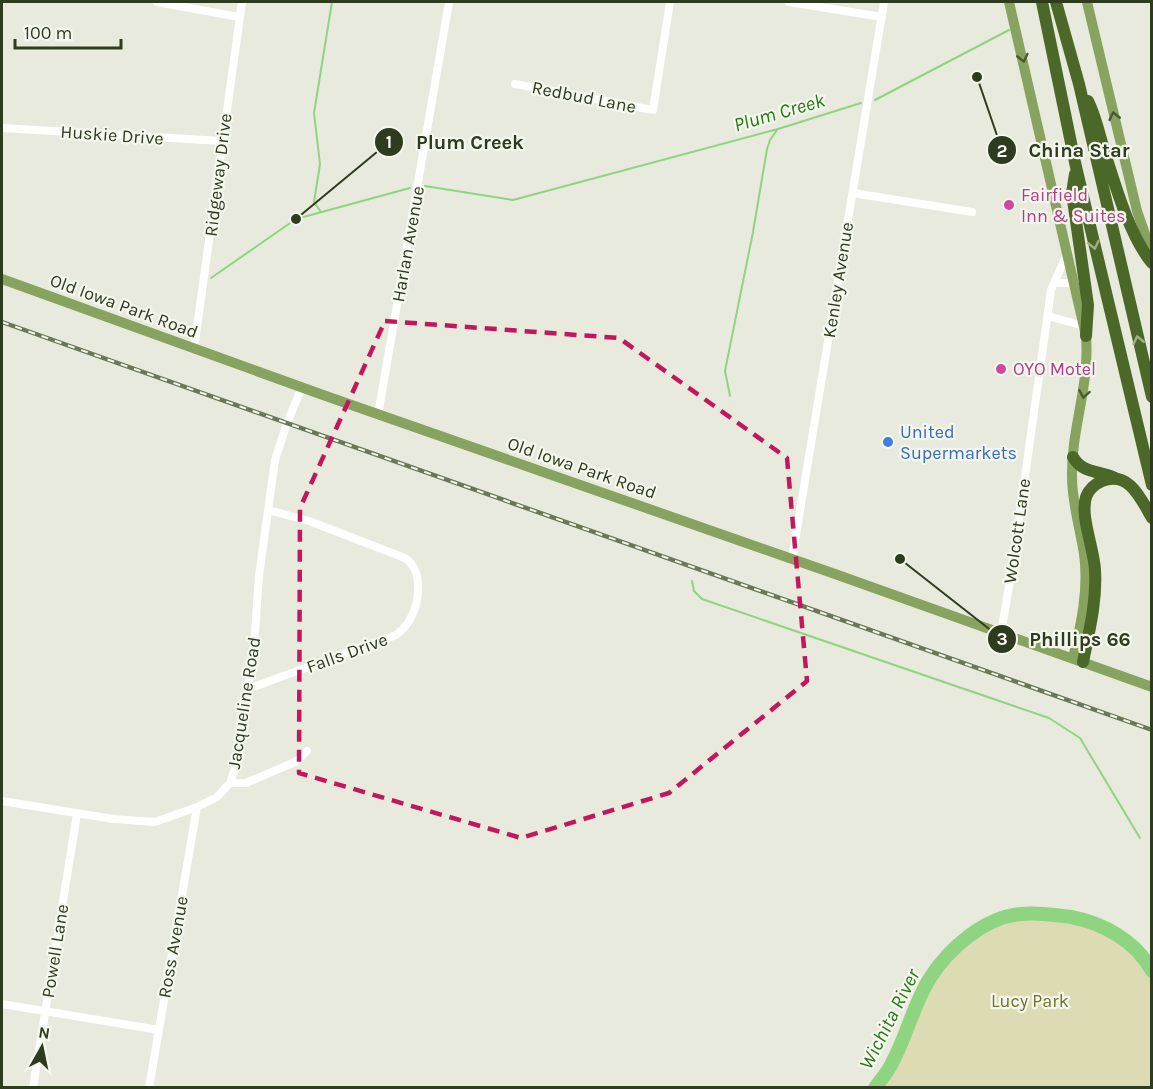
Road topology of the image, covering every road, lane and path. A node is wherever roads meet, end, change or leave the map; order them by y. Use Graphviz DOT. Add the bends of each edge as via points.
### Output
graph roads {
  1 [pos="157,2"];
  2 [pos="242,2"];
  3 [pos="449,2"];
  4 [pos="670,2"];
  5 [pos="789,2"];
  6 [pos="884,2"];
  7 [pos="1009,2"];
  8 [pos="1042,2"];
  9 [pos="1056,2"];
  10 [pos="1087,2"];
  11 [pos="239,17"];
  12 [pos="882,17"];
  13 [pos="515,84"];
  14 [pos="1079,84"];
  15 [pos="2,128"];
  16 [pos="222,141"];
  17 [pos="1076,167"];
  18 [pos="853,193"];
  19 [pos="972,212"];
  20 [pos="1068,253"];
  21 [pos="1152,254"];
  22 [pos="1152,263"];
  23 [pos="2,279"];
  24 [pos="1054,283"];
  25 [pos="1075,283"];
  26 [pos="1048,316"];
  27 [pos="1085,331"];
  28 [pos="194,349"];
  29 [pos="302,387"];
  30 [pos="1152,397"];
  31 [pos="378,415"];
  32 [pos="1073,457"];
  33 [pos="1120,480"];
  34 [pos="1152,485"];
  35 [pos="268,510"];
  36 [pos="1152,518"];
  37 [pos="792,559"];
  38 [pos="1001,633"];
  39 [pos="1078,660"];
  40 [pos="1152,687"];
  41 [pos="248,689"];
  42 [pos="307,751"];
  43 [pos="230,783"];
  44 [pos="2,801"];
  45 [pos="197,807"];
  46 [pos="76,814"];
  47 [pos="2,1004"];
  48 [pos="46,1010"];
  49 [pos="159,1030"];
  50 [pos="33,1088"];
  51 [pos="149,1088"];
  1 -- 11 [label="street"];
  2 -- 11 [label="street, Ridgeway Drive"];
  3 -- 31 [label="street, Harlan Avenue"];
  4 -- 13 [label="street, Redbud Lane" via="653,110"];
  5 -- 12 [label="street"];
  6 -- 12 [label="street, Kenley Avenue"];
  7 -- 20 [label="main road, one-way"];
  8 -- 17 [label="highway"];
  9 -- 14 [label="highway"];
  21 -- 10 [label="main road, one-way" via="1137,211"];
  11 -- 16 [label="street, Ridgeway Drive"];
  12 -- 18 [label="street, Kenley Avenue"];
  14 -- 22 [label="highway" via="1096,117 1122,204"];
  30 -- 14 [label="highway, one-way"];
  15 -- 16 [label="street, Huskie Drive"];
  16 -- 28 [label="street, Ridgeway Drive"];
  17 -- 27 [label="highway" via="1072,193 1088,305"];
  17 -- 34 [label="highway, one-way"];
  18 -- 19 [label="street"];
  18 -- 37 [label="street, Kenley Avenue"];
  20 -- 24 [label="street, Wolcott Lane"];
  20 -- 25 [label="main road"];
  23 -- 28 [label="main road, Old Iowa Park Road"];
  24 -- 25 [label="street"];
  24 -- 26 [label="street, Wolcott Lane"];
  25 -- 27 [label="main road"];
  26 -- 27 [label="street"];
  26 -- 38 [label="street, Wolcott Lane"];
  27 -- 32 [label="main road, one-way" via="1086,384"];
  28 -- 29 [label="main road, Old Iowa Park Road"];
  29 -- 31 [label="main road, Old Iowa Park Road"];
  29 -- 35 [label="street, Jacqueline Road" via="278,447"];
  31 -- 37 [label="main road, Old Iowa Park Road"];
  32 -- 33 [label="highway" via="1084,470"];
  32 -- 39 [label="main road" via="1072,488 1085,569"];
  33 -- 36 [label="highway" via="1134,487"];
  33 -- 39 [label="highway" via="1109,479 1095,485 1087,495 1084,512 1095,571 1093,612"];
  35 -- 41 [label="street, Jacqueline Road"];
  35 -- 41 [label="street, Falls Drive" via="309,521 405,558 416,569 417,599 408,624 396,635"];
  37 -- 38 [label="main road, Old Iowa Park Road"];
  38 -- 39 [label="main road, Old Iowa Park Road"];
  39 -- 40 [label="main road, Old Iowa Park Road"];
  41 -- 43 [label="street, Jacqueline Road"];
  42 -- 43 [label="street" via="297,761 246,783"];
  43 -- 45 [label="street, Jacqueline Road" via="217,797"];
  44 -- 46 [label="street, Jacqueline Road"];
  45 -- 46 [label="street, Jacqueline Road" via="170,818 145,822"];
  45 -- 49 [label="street, Ross Avenue"];
  46 -- 48 [label="street, Powell Lane"];
  47 -- 48 [label="street"];
  48 -- 49 [label="street"];
  48 -- 50 [label="street, Powell Lane"];
  49 -- 51 [label="street, Ross Avenue"];
}
